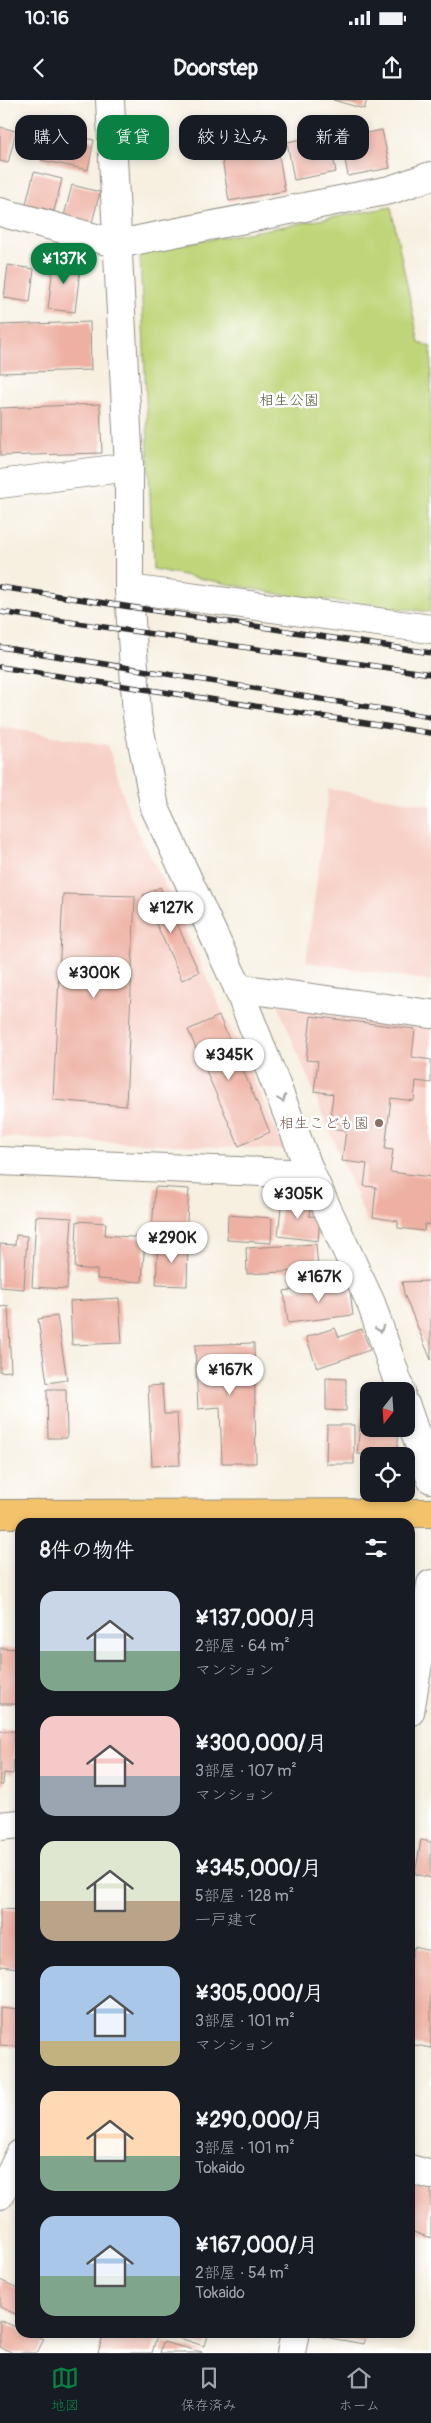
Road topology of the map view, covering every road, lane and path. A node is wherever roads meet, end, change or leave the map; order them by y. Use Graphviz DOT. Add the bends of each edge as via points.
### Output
graph roads {
  1 [pos="110,100"];
  2 [pos="431,176"];
  3 [pos="0,212"];
  4 [pos="118,244"];
  5 [pos="130,466"];
  6 [pos="0,484"];
  7 [pos="129,589"];
  8 [pos="431,629"];
  9 [pos="238,988"];
  10 [pos="431,1014"];
  11 [pos="0,1161"];
  12 [pos="311,1174"];
  13 [pos="398,1382"];
  14 [pos="415,1432"];
  15 [pos="431,1479"];
  16 [pos="431,1513"];
  17 [pos="0,1514"];
  18 [pos="61,1518"];
  19 [pos="431,1584"];
  20 [pos="415,1682"];
  21 [pos="15,1824"];
  22 [pos="0,1826"];
  23 [pos="15,2164"];
  24 [pos="415,2170"];
  25 [pos="431,2175"];
  26 [pos="0,2195"];
  27 [pos="294,2338"];
  28 [pos="291,2353"];
  1 -- 4 [label="street"];
  2 -- 4 [label="street" via="390,190"];
  3 -- 4 [label="street"];
  4 -- 5 [label="street"];
  5 -- 6 [label="street"];
  5 -- 7 [label="street"];
  7 -- 8 [label="street"];
  7 -- 9 [label="street" via="137,716 154,808"];
  9 -- 10 [label="street"];
  9 -- 12 [label="street, one-way"];
  11 -- 12 [label="street"];
  12 -- 13 [label="street, one-way" via="371,1302"];
  14 -- 15 [label="street"];
  16 -- 18 [label="highway"];
  17 -- 18 [label="highway"];
  19 -- 20 [label="street"];
  21 -- 22 [label="street"];
  23 -- 26 [label="street"];
  24 -- 25 [label="street"];
  27 -- 28 [label="street"];
}
